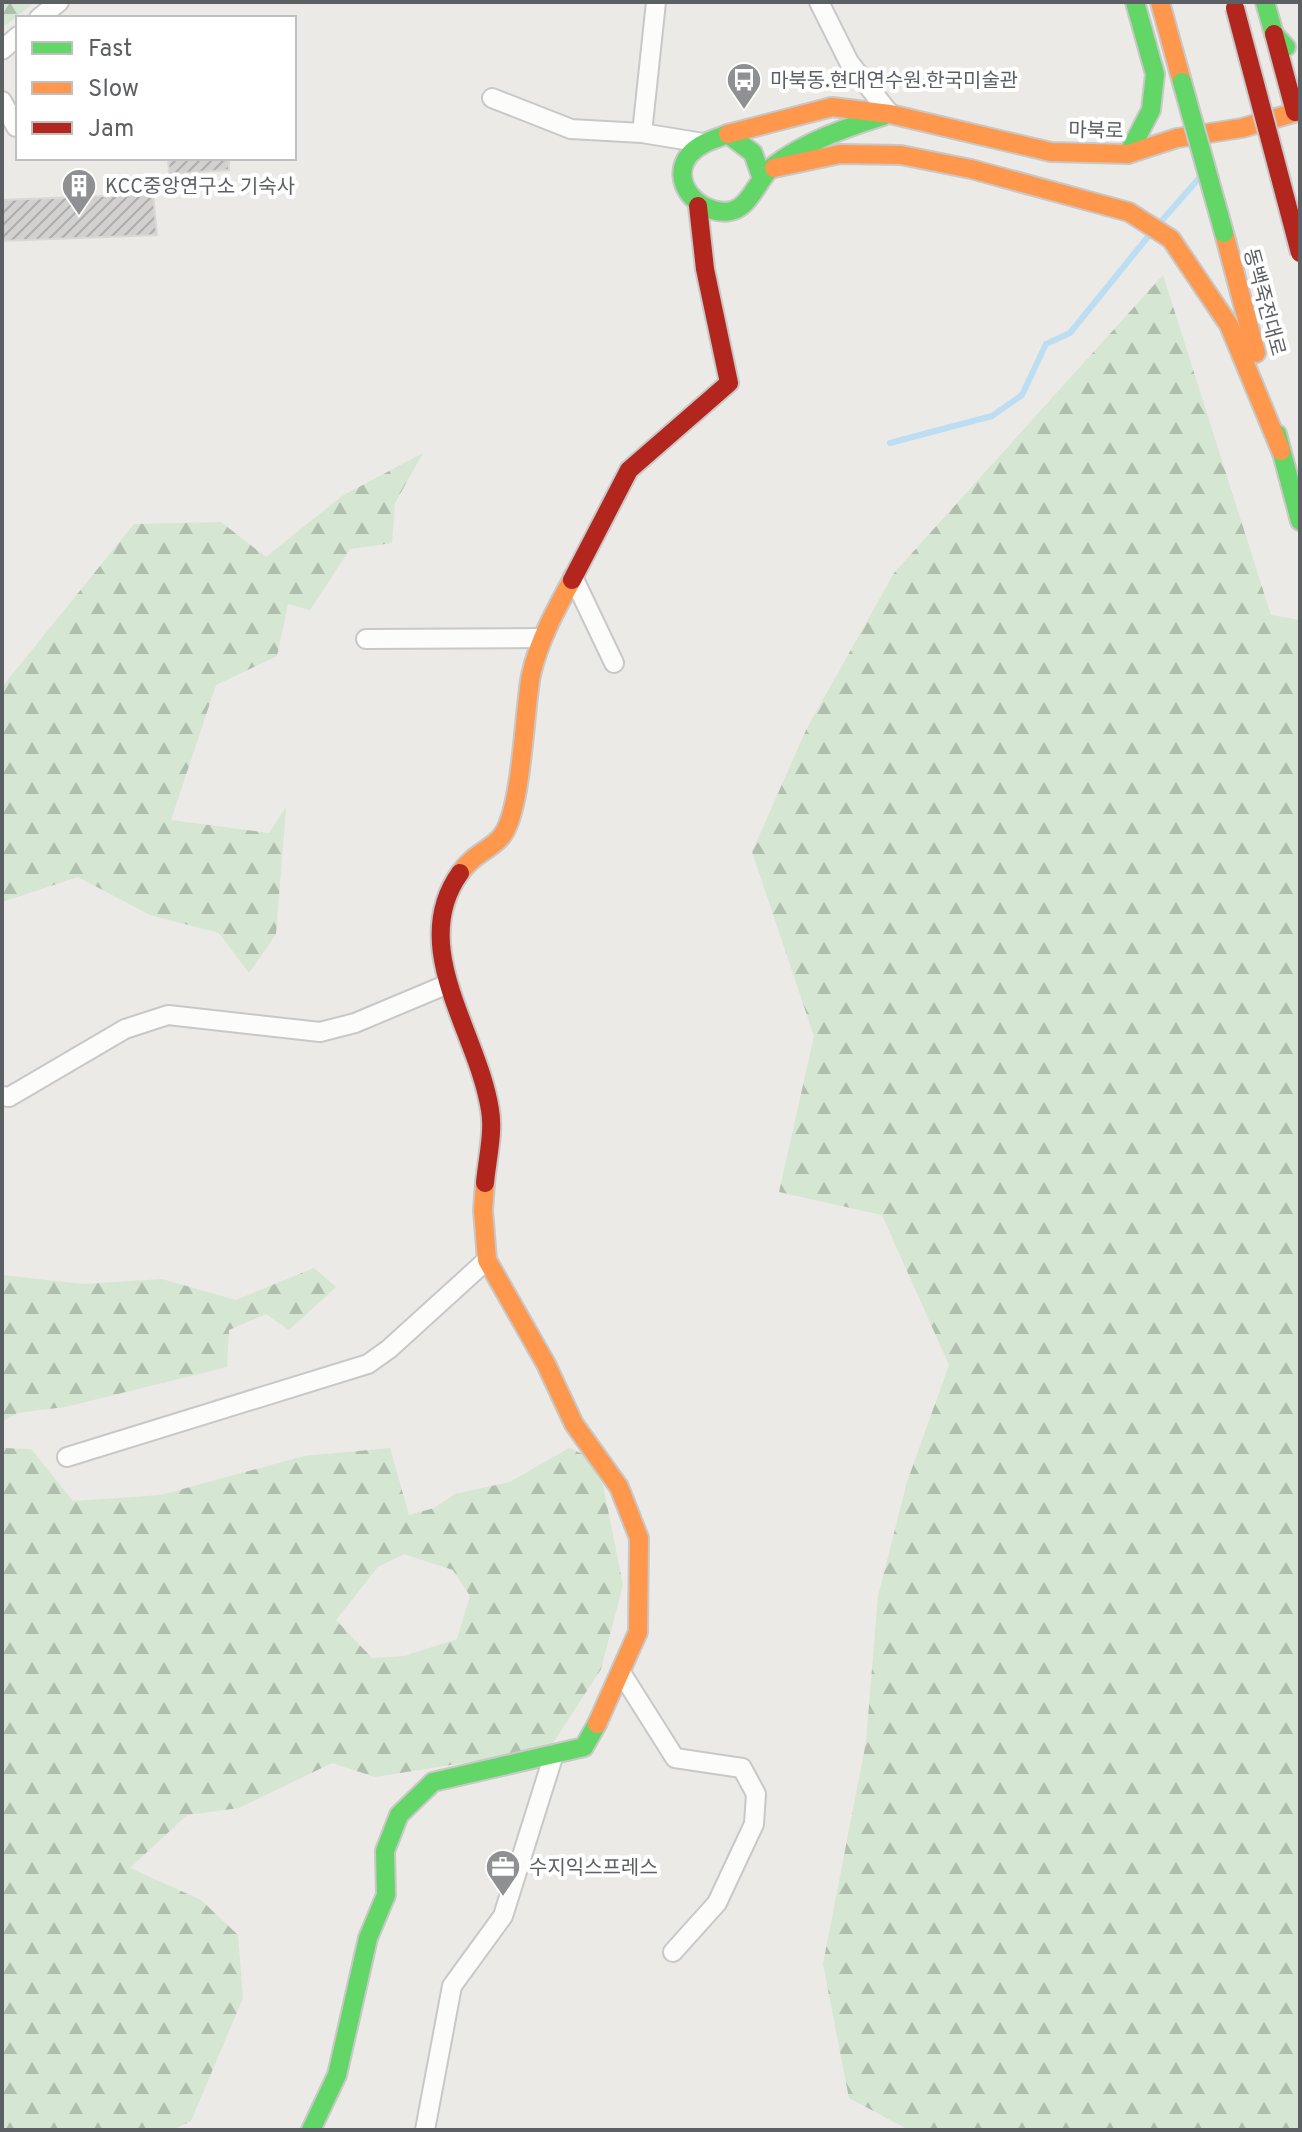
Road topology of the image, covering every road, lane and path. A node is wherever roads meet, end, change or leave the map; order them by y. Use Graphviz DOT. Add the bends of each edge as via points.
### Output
graph roads {
  1 [pos="59,2"];
  2 [pos="656,2"];
  3 [pos="819,2"];
  4 [pos="1135,2"];
  5 [pos="1160,2"];
  6 [pos="1265,2"];
  7 [pos="1234,5"];
  8 [pos="42,16"];
  9 [pos="1274,34"];
  10 [pos="1300,60"];
  11 [pos="1155,74"];
  12 [pos="492,98"];
  13 [pos="2,101"];
  14 [pos="1298,112"];
  15 [pos="890,114"];
  16 [pos="1173,125"];
  17 [pos="16,127"];
  18 [pos="642,133"];
  19 [pos="728,134"];
  20 [pos="703,143"];
  21 [pos="1128,154"];
  22 [pos="768,172"];
  23 [pos="698,206"];
  24 [pos="1300,253"];
  25 [pos="1281,451"];
  26 [pos="1300,521"];
  27 [pos="573,577"];
  28 [pos="541,638"];
  29 [pos="366,639"];
  30 [pos="614,663"];
  31 [pos="448,984"];
  32 [pos="2,1096"];
  33 [pos="487,1260"];
  34 [pos="67,1457"];
  35 [pos="622,1674"];
  36 [pos="554,1754"];
  37 [pos="673,1952"];
  38 [pos="311,2130"];
  39 [pos="425,2130"];
  1 -- 8 [label="street"];
  2 -- 18 [label="street"];
  3 -- 15 [label="street" via="849,62"];
  4 -- 11 [label="street"];
  5 -- 25 [label="street, 동백죽전대로, bridge"];
  6 -- 9 [label="street"];
  7 -- 24 [label="street, bridge"];
  9 -- 10 [label="street"];
  9 -- 14 [label="street"];
  11 -- 16 [label="street"];
  11 -- 21 [label="street" via="1151,110"];
  12 -- 18 [label="street" via="571,129"];
  13 -- 17 [label="street"];
  14 -- 16 [label="street, 마북로" via="1242,128"];
  15 -- 19 [label="street, 마북로" via="832,107"];
  15 -- 21 [label="street, 마북로" via="1051,152"];
  15 -- 22 [label="street" via="830,133"];
  16 -- 21 [label="street, 마북로"];
  18 -- 20 [label="street"];
  19 -- 20 [label="street"];
  19 -- 22 [label="street"];
  20 -- 23 [label="street" via="688,156 682,173 687,193"];
  22 -- 23 [label="street" via="751,197 733,211"];
  22 -- 25 [label="street" via="840,154 901,155 1129,212 1171,239 1229,325"];
  23 -- 27 [label="street" via="729,383 629,470"];
  25 -- 26 [label="street, 동백죽전대로"];
  27 -- 28 [label="street"];
  27 -- 30 [label="street"];
  28 -- 29 [label="street"];
  28 -- 31 [label="street" via="516,797 502,837 472,856 444,895 439,945"];
  31 -- 32 [label="street" via="320,1032 168,1015 125,1029 9,1097"];
  31 -- 33 [label="street" via="478,1057 491,1113 483,1210"];
  33 -- 34 [label="street" via="368,1364"];
  33 -- 35 [label="street" via="574,1424 619,1487 639,1538 638,1632"];
  35 -- 36 [label="street" via="584,1747"];
  35 -- 37 [label="street" via="675,1758 742,1768 756,1794 754,1824 717,1903"];
  36 -- 38 [label="street" via="433,1782 399,1815 385,1851 386,1895 368,1938 337,2075"];
  36 -- 39 [label="street" via="503,1916 452,1986"];
}
